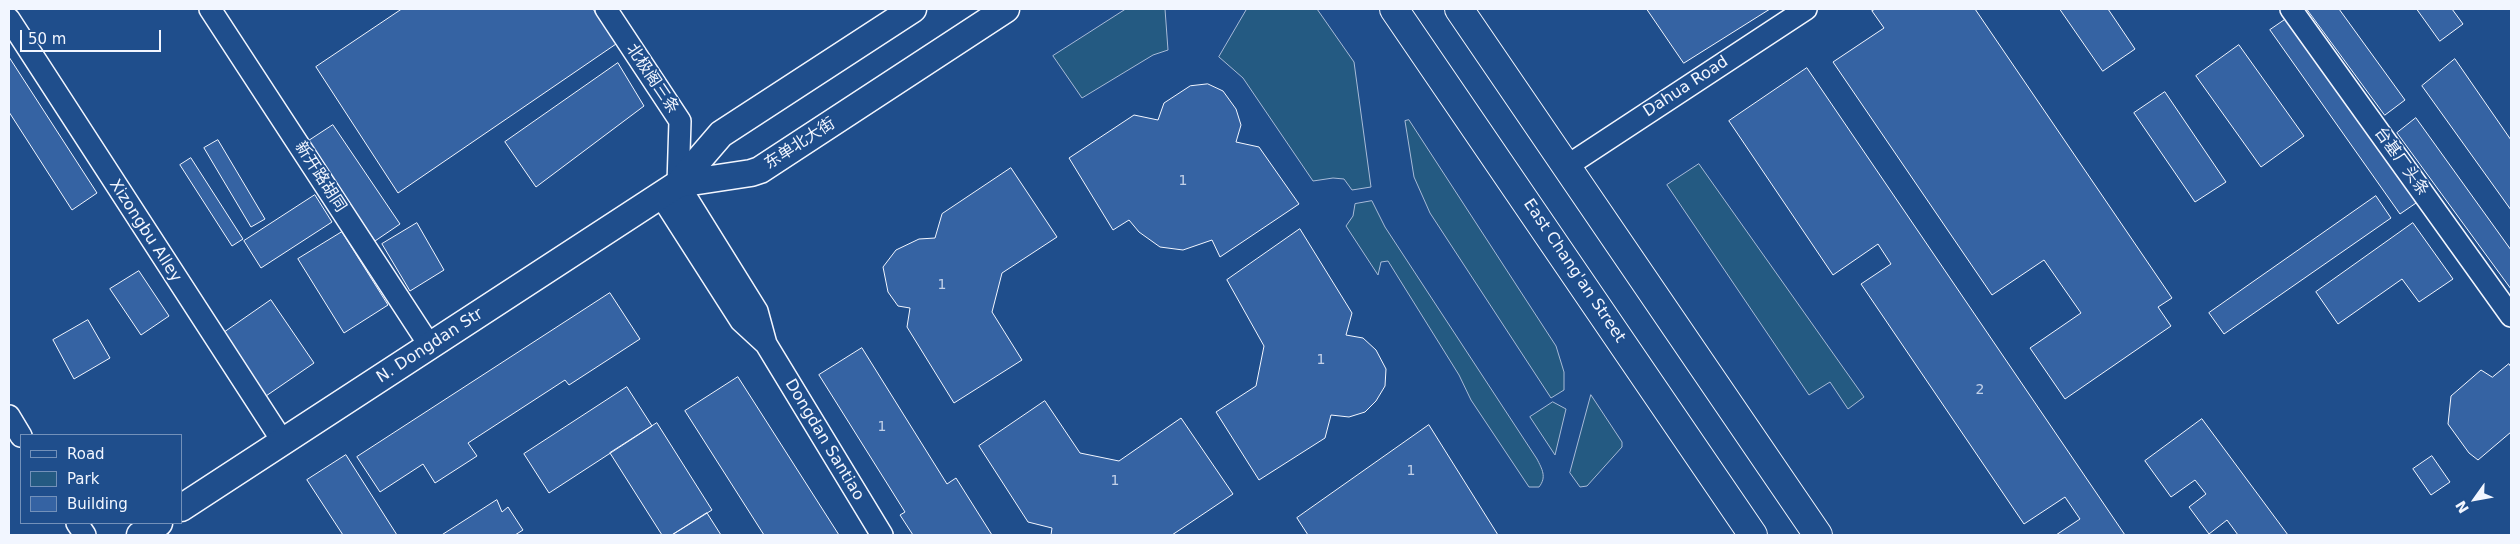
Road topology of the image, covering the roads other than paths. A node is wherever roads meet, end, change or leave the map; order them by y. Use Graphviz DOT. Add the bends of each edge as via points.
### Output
graph roads {
  1 [pos="210,9"];
  2 [pos="606,9"];
  3 [pos="1006,9"];
  4 [pos="1394,9"];
  5 [pos="1459,9"];
  6 [pos="1806,9"];
  7 [pos="2291,9"];
  8 [pos="900,12"];
  9 [pos="9,19"];
  10 [pos="1567,166"];
  11 [pos="669,190"];
  12 [pos="2511,316"];
  13 [pos="430,346"];
  14 [pos="9,416"];
  15 [pos="20,434"];
  16 [pos="283,442"];
  17 [pos="182,507"];
  18 [pos="78,524"];
  19 [pos="157,524"];
  20 [pos="85,535"];
  21 [pos="140,535"];
  22 [pos="882,535"];
  23 [pos="1753,535"];
  24 [pos="1818,535"];
  1 -- 13 [label="street, 新开路胡同"];
  2 -- 11 [label="street, 北极阁三条" via="680,121"];
  3 -- 11 [label="main road, 东单北大街" via="760,170"];
  4 -- 23 [label="highway, East Chang'an Street"];
  5 -- 10 [label="highway"];
  6 -- 10 [label="street, Dahua Road"];
  7 -- 12 [label="street, 台基厂头条"];
  8 -- 11 [label="main road" via="721,134"];
  9 -- 16 [label="street, Xizongbu Alley"];
  10 -- 24 [label="highway"];
  11 -- 13 [label="main road, N. Dongdan Str"];
  11 -- 22 [label="street, Dongdan Santiao" via="757,311 766,344"];
  13 -- 16 [label="main road, N. Dongdan Str"];
  14 -- 15 [label="street"];
  16 -- 17 [label="main road, N. Dongdan Str"];
  18 -- 20 [label="street"];
  19 -- 21 [label="main road"];
}
